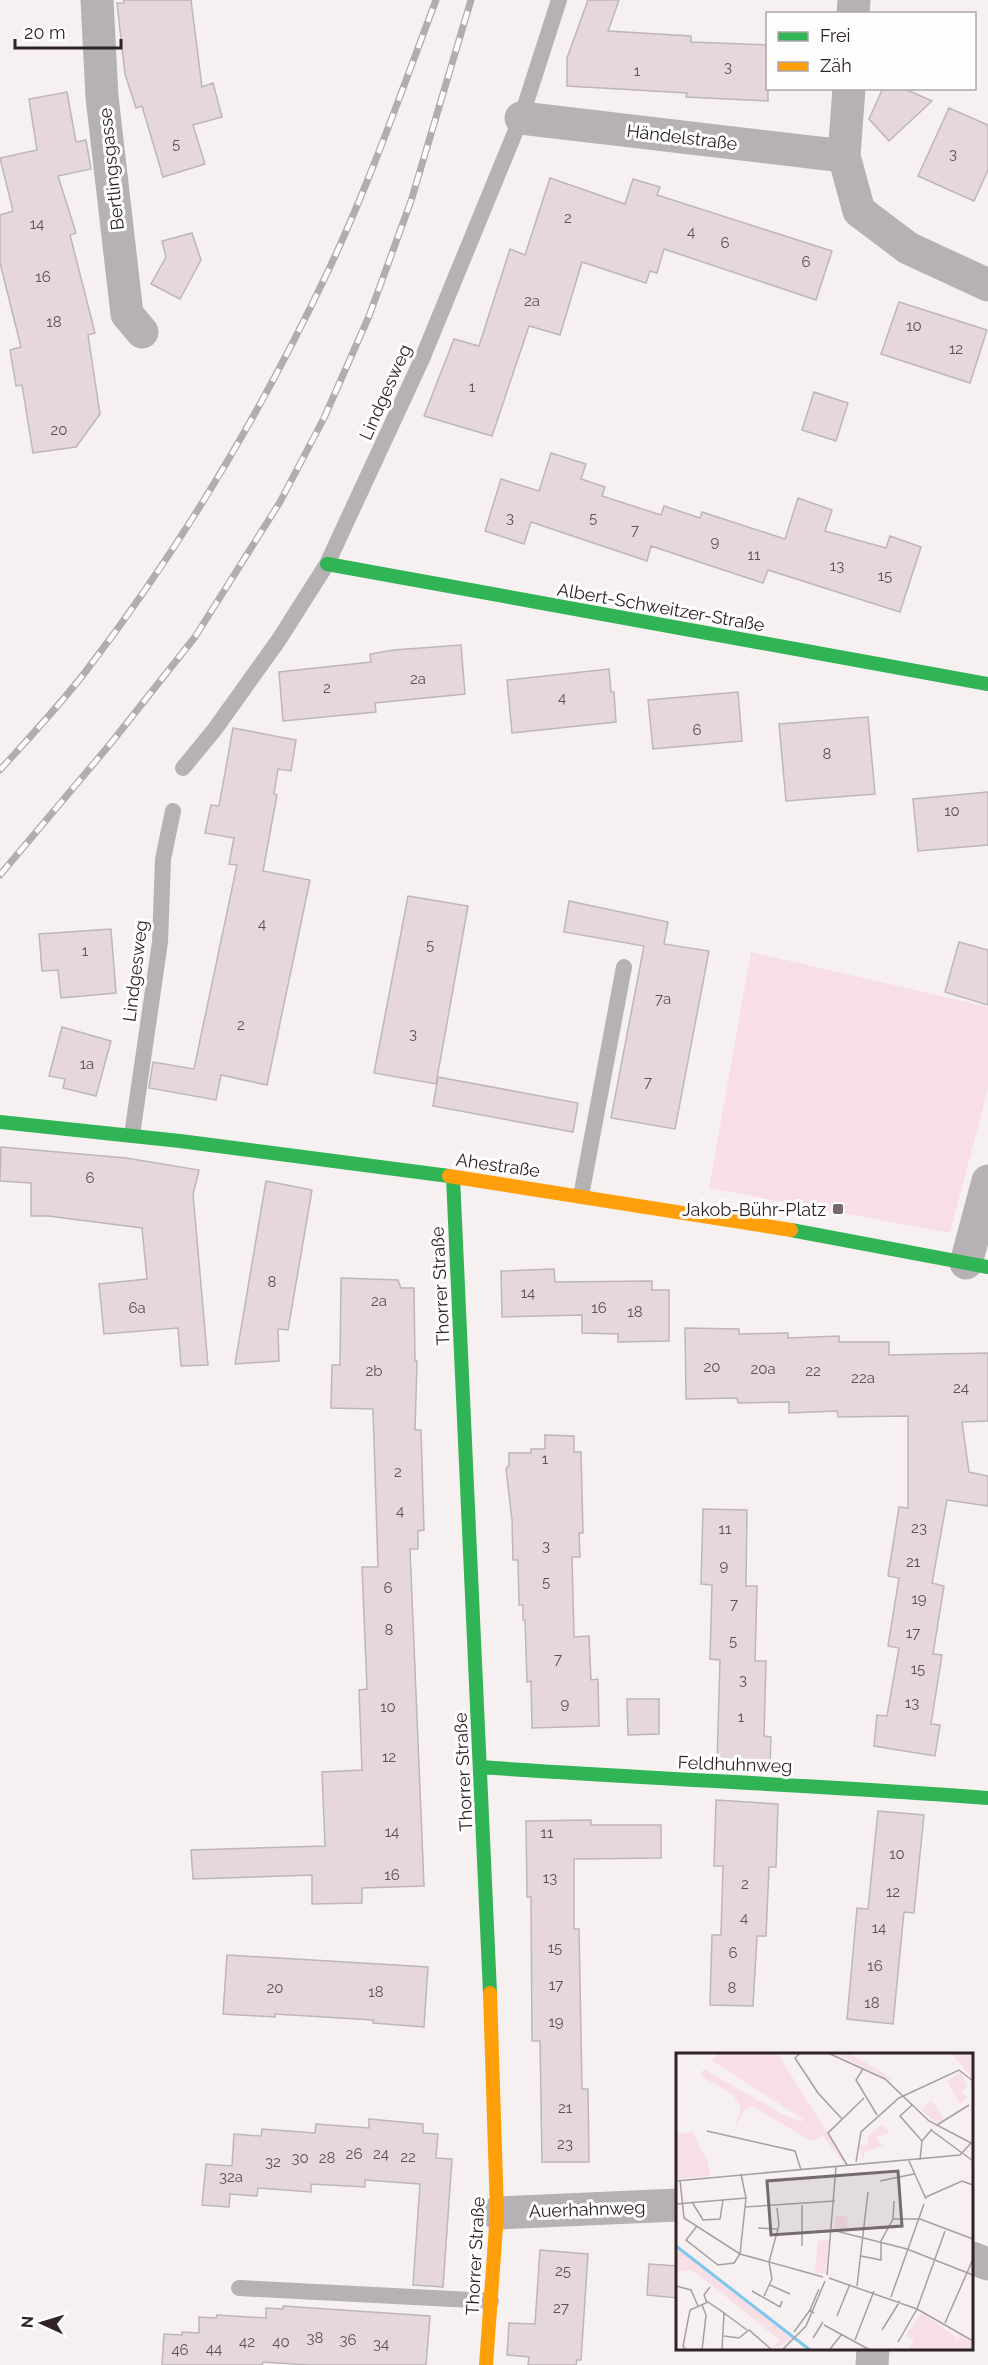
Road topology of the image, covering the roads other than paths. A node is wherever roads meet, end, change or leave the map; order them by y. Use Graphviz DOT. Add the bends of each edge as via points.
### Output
graph roads {
  1 [pos="97,0"];
  2 [pos="559,0"];
  3 [pos="849,90"];
  4 [pos="521,118"];
  5 [pos="844,156"];
  6 [pos="988,285"];
  7 [pos="142,332"];
  8 [pos="327,564"];
  9 [pos="988,684"];
  10 [pos="183,768"];
  11 [pos="172,811"];
  12 [pos="624,967"];
  13 [pos="0,1122"];
  14 [pos="132,1135"];
  15 [pos="453,1177"];
  16 [pos="988,1182"];
  17 [pos="581,1196"];
  18 [pos="977,1265"];
  19 [pos="480,1767"];
  20 [pos="988,1798"];
  21 [pos="676,2205"];
  22 [pos="497,2213"];
  23 [pos="973,2258"];
  24 [pos="988,2264"];
  25 [pos="239,2288"];
  26 [pos="491,2301"];
  27 [pos="873,2350"];
  28 [pos="486,2365"];
  29 [pos="872,2365"];
  1 -- 7 [label="street, Bertlingsgasse" via="102,97 127,314"];
  2 -- 4 [label="lane, Lindgesweg"];
  3 -- 5 [label="street"];
  4 -- 5 [label="street, Händelstraße"];
  4 -- 8 [label="lane, Lindgesweg" via="422,360"];
  5 -- 6 [label="street" via="859,210 908,248"];
  8 -- 9 [label="street, Albert-Schweitzer-Straße"];
  8 -- 10 [label="lane, Lindgesweg" via="278,641"];
  11 -- 14 [label="lane, Lindgesweg" via="163,859 160,942"];
  12 -- 17 [label="lane"];
  13 -- 14 [label="street, Ahestraße"];
  14 -- 15 [label="street, Ahestraße"];
  15 -- 17 [label="street, Ahestraße"];
  15 -- 19 [label="street, Thorrer Straße"];
  16 -- 18 [label="street"];
  17 -- 18 [label="street, Ahestraße"];
  19 -- 20 [label="street, Feldhuhnweg"];
  19 -- 22 [label="street, Thorrer Straße"];
  21 -- 22 [label="street, Auerhahnweg"];
  22 -- 26 [label="street, Thorrer Straße"];
  23 -- 24 [label="street"];
  25 -- 26 [label="lane"];
  26 -- 28 [label="street, Thorrer Straße"];
  27 -- 29 [label="street"];
}
